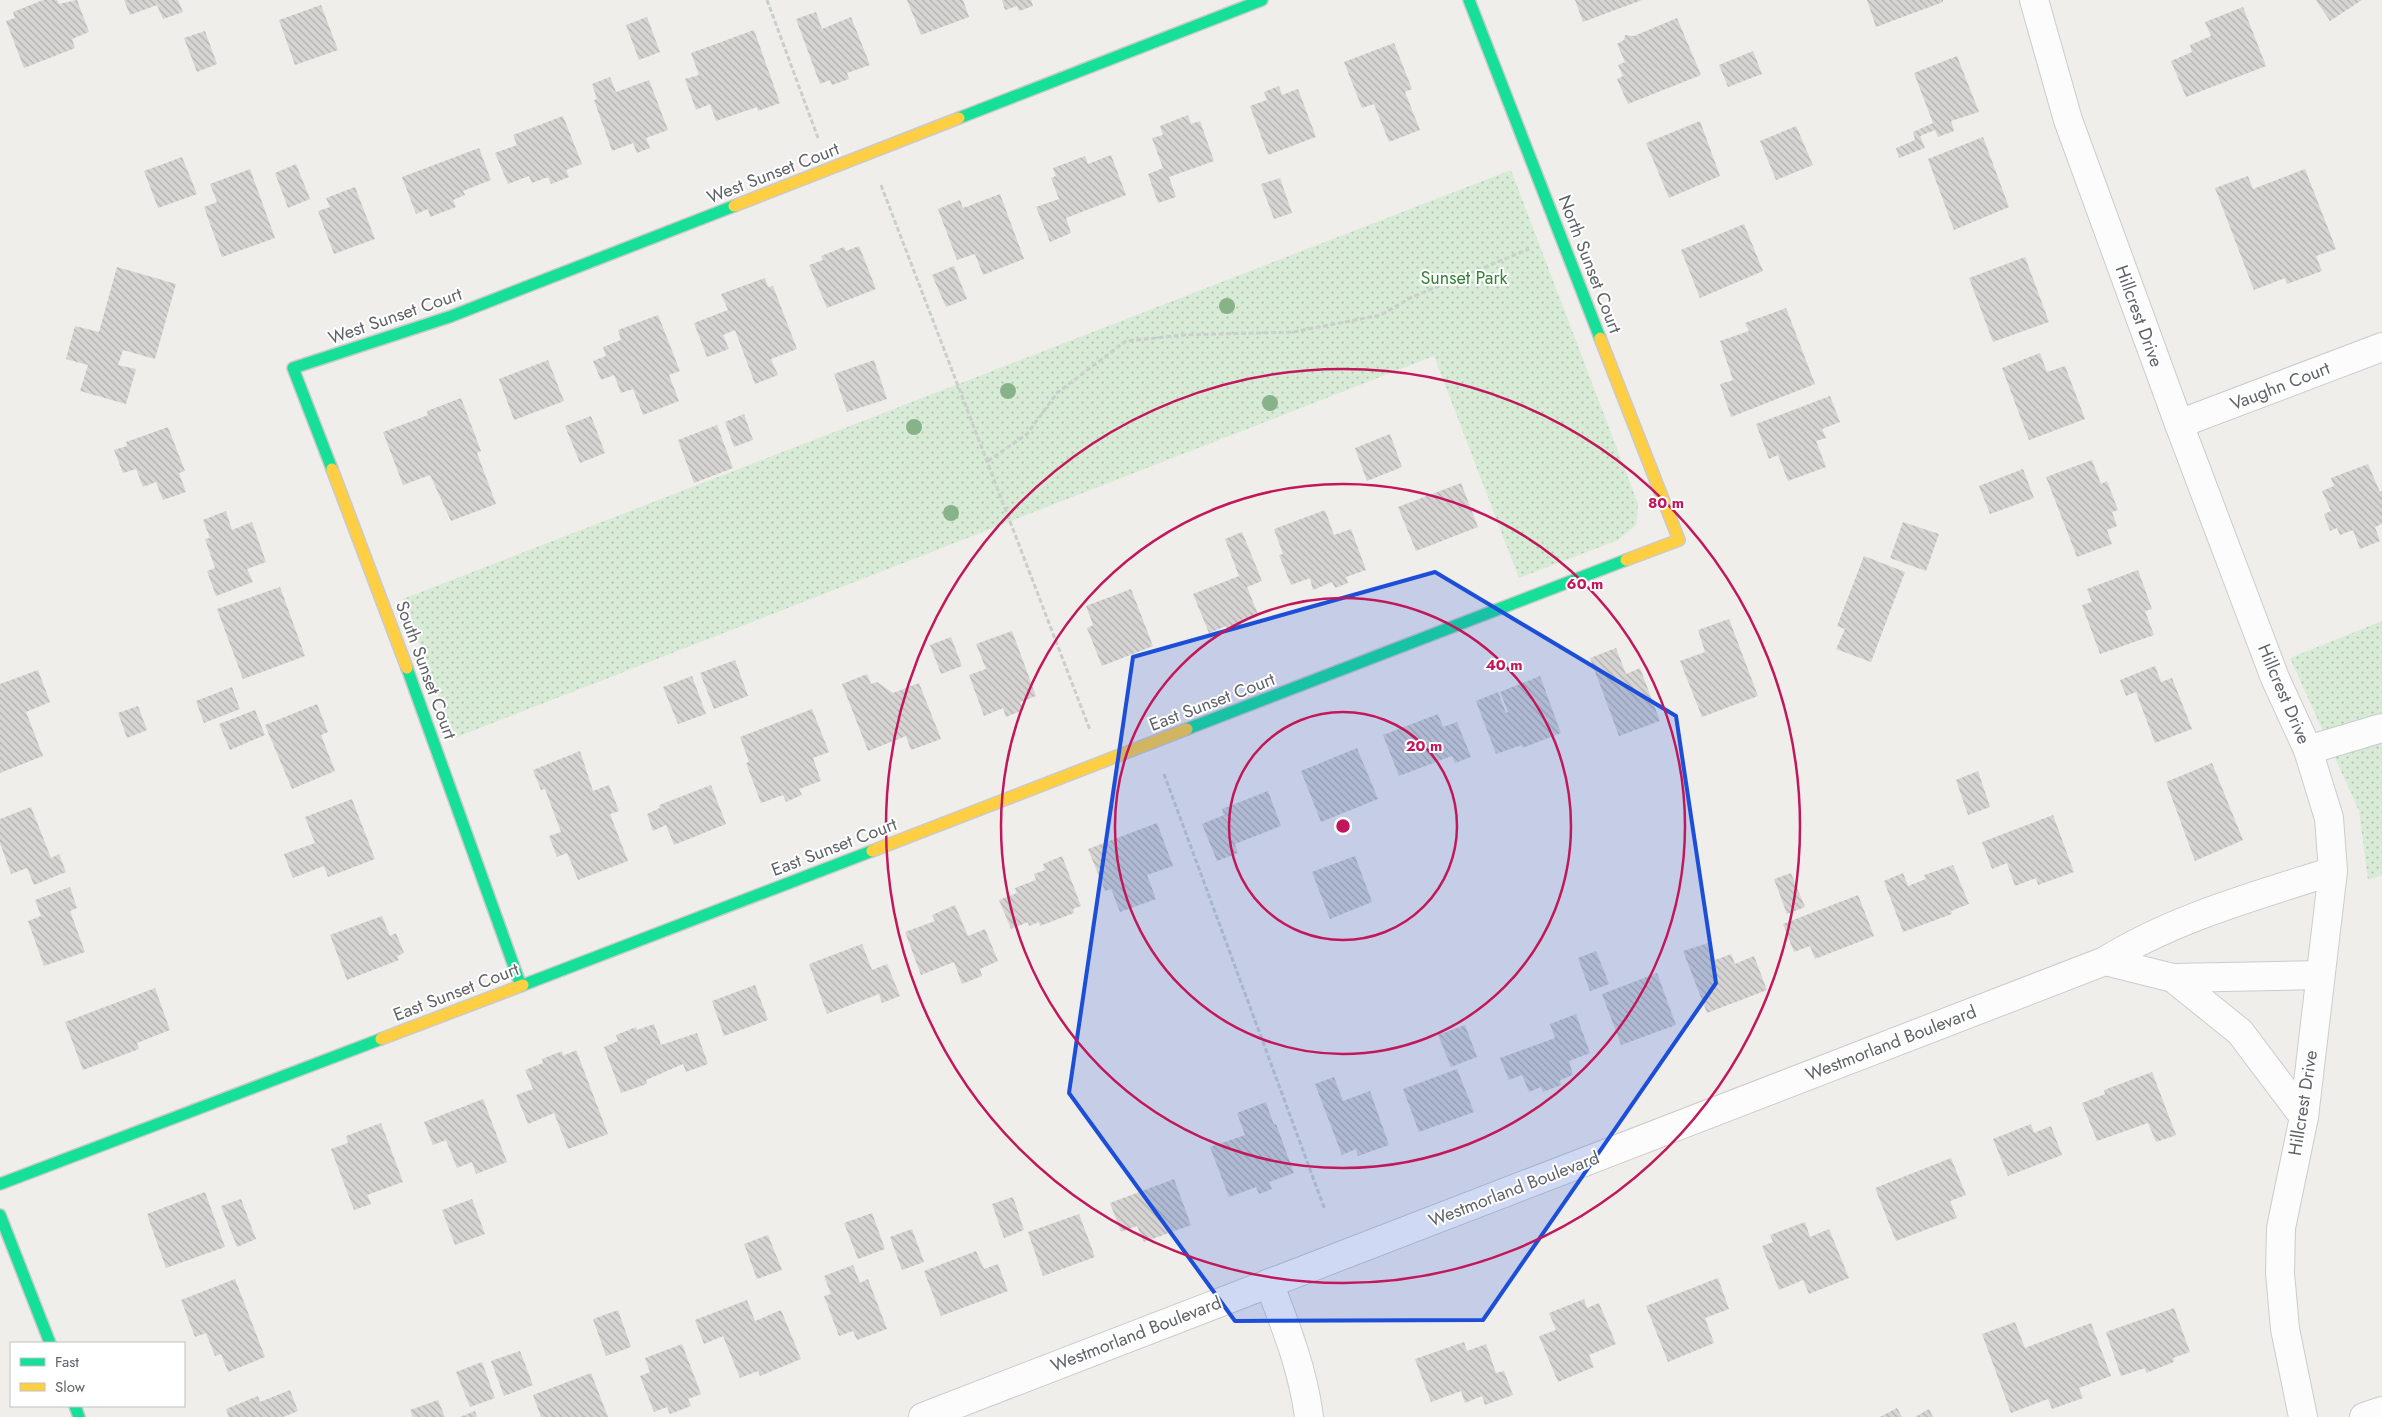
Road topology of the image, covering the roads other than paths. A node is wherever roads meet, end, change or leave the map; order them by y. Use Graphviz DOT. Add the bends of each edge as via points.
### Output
graph roads {
  1 [pos="1262,0"];
  2 [pos="1469,0"];
  3 [pos="2039,1"];
  4 [pos="2382,347"];
  5 [pos="293,368"];
  6 [pos="2179,424"];
  7 [pos="1679,540"];
  8 [pos="2382,728"];
  9 [pos="2308,750"];
  10 [pos="2333,871"];
  11 [pos="2104,961"];
  12 [pos="2320,975"];
  13 [pos="2173,978"];
  14 [pos="521,986"];
  15 [pos="2304,1117"];
  16 [pos="0,1184"];
  17 [pos="0,1215"];
  18 [pos="1268,1283"];
  19 [pos="50,1342"];
  20 [pos="2382,1411"];
  21 [pos="923,1417"];
  22 [pos="1309,1417"];
  23 [pos="2303,1417"];
  24 [pos="2364,1417"];
  1 -- 5 [label="street, West Sunset Court" via="450,317"];
  2 -- 7 [label="street, North Sunset Court"];
  3 -- 6 [label="street, Hillcrest Drive" via="2068,120"];
  4 -- 6 [label="street, Vaughn Court"];
  5 -- 14 [label="street, South Sunset Court" via="374,577"];
  6 -- 9 [label="street, Hillcrest Drive" via="2275,678"];
  7 -- 14 [label="street, East Sunset Court"];
  8 -- 9 [label="street"];
  9 -- 10 [label="street, Hillcrest Drive" via="2329,818"];
  10 -- 11 [label="street, Westmorland Boulevard" via="2236,902 2138,941"];
  10 -- 12 [label="street, Hillcrest Drive"];
  11 -- 13 [label="street"];
  11 -- 18 [label="street, Westmorland Boulevard"];
  12 -- 13 [label="street"];
  12 -- 15 [label="street, Hillcrest Drive"];
  13 -- 15 [label="street" via="2240,1032"];
  14 -- 16 [label="street, East Sunset Court"];
  15 -- 23 [label="street, Hillcrest Drive" via="2281,1228 2280,1273 2284,1329"];
  17 -- 19 [label="street"];
  18 -- 21 [label="street, Westmorland Boulevard"];
  18 -- 22 [label="street" via="1290,1338"];
  20 -- 24 [label="street"];
}
